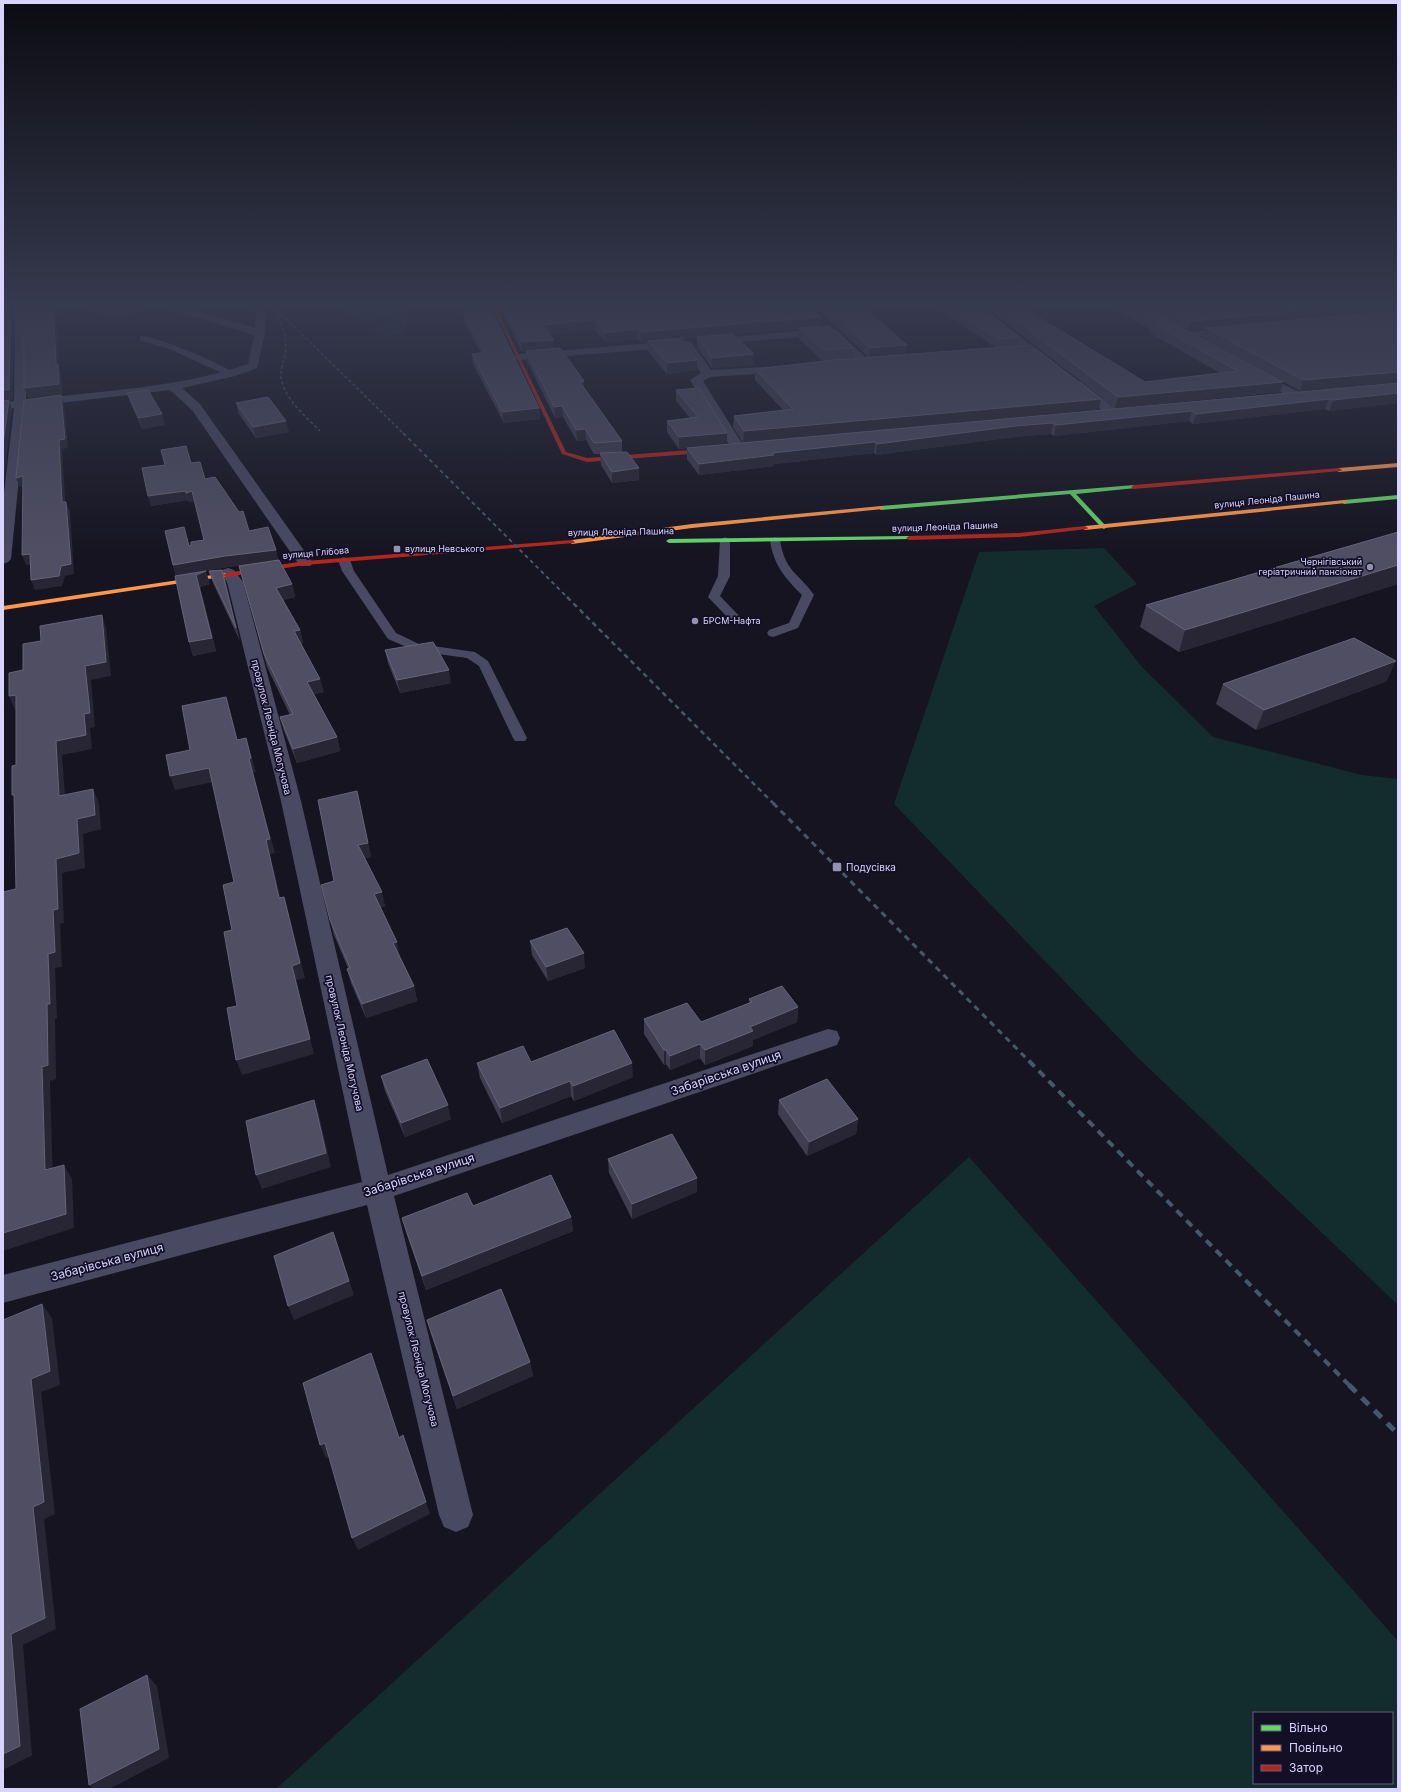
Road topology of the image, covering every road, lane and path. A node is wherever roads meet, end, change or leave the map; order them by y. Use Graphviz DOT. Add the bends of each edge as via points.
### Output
graph roads {
  1 [pos="173,386"];
  2 [pos="20,387"];
  3 [pos="168,387"];
  4 [pos="533,387"];
  5 [pos="700,387"];
  6 [pos="1080,387"];
  7 [pos="1282,387"];
  8 [pos="1301,396"];
  9 [pos="1281,398"];
  10 [pos="20,404"];
  11 [pos="3,406"];
  12 [pos="1116,412"];
  13 [pos="1096,414"];
  14 [pos="735,448"];
  15 [pos="1398,465"];
  16 [pos="1320,472"];
  17 [pos="1332,480"];
  18 [pos="1349,492"];
  19 [pos="1072,493"];
  20 [pos="1398,497"];
  21 [pos="1361,500"];
  22 [pos="1104,527"];
  23 [pos="725,540"];
  24 [pos="776,540"];
  25 [pos="648,541"];
  26 [pos="663,541"];
  27 [pos="562,542"];
  28 [pos="3,559"];
  29 [pos="344,560"];
  30 [pos="305,563"];
  31 [pos="228,573"];
  32 [pos="3,608"];
  33 [pos="738,621"];
  34 [pos="773,633"];
  35 [pos="520,738"];
  36 [pos="828,1038"];
  37 [pos="378,1190"];
  38 [pos="3,1289"];
  39 [pos="456,1515"];
  1 -- 30 [label="street" via="196,407"];
  2 -- 10 [label="street"];
  3 -- 10 [label="street"];
  4 -- 14 [label="main road" via="564,453 587,460"];
  5 -- 14 [label="street"];
  6 -- 12 [label="street"];
  7 -- 8 [label="street"];
  8 -- 9 [label="main road"];
  10 -- 11 [label="street"];
  10 -- 28 [label="street"];
  12 -- 13 [label="main road"];
  15 -- 16 [label="main road, вулиця Леоніда Пашина"];
  16 -- 17 [label="main road"];
  16 -- 19 [label="main road, вулиця Леоніда Пашина"];
  18 -- 21 [label="main road"];
  19 -- 22 [label="main road"];
  19 -- 27 [label="main road, вулиця Леоніда Пашина" via="821,513"];
  20 -- 21 [label="main road, вулиця Леоніда Пашина"];
  21 -- 22 [label="main road, вулиця Леоніда Пашина"];
  22 -- 24 [label="main road, вулиця Леоніда Пашина" via="1019,535"];
  23 -- 24 [label="main road, вулиця Леоніда Пашина"];
  23 -- 26 [label="main road, вулиця Леоніда Пашина"];
  23 -- 33 [label="lane" via="724,576 714,597"];
  24 -- 34 [label="lane" via="777,557 784,569 808,595 794,625"];
  25 -- 27 [label="main road, вулиця Леоніда Пашина"];
  27 -- 29 [label="main road, вулиця Глібова"];
  29 -- 30 [label="main road, вулиця Глібова"];
  29 -- 35 [label="lane" via="348,571 392,636 416,647 471,655 484,664"];
  30 -- 31 [label="main road, вулиця Глібова"];
  31 -- 32 [label="main road, вулиця Глібова"];
  31 -- 37 [label="street, провулок Леоніда Могучова" via="235,582 291,801"];
  36 -- 37 [label="street, Забарівська вулиця"];
  37 -- 38 [label="street, Забарівська вулиця"];
  37 -- 39 [label="street, провулок Леоніда Могучова"];
}
